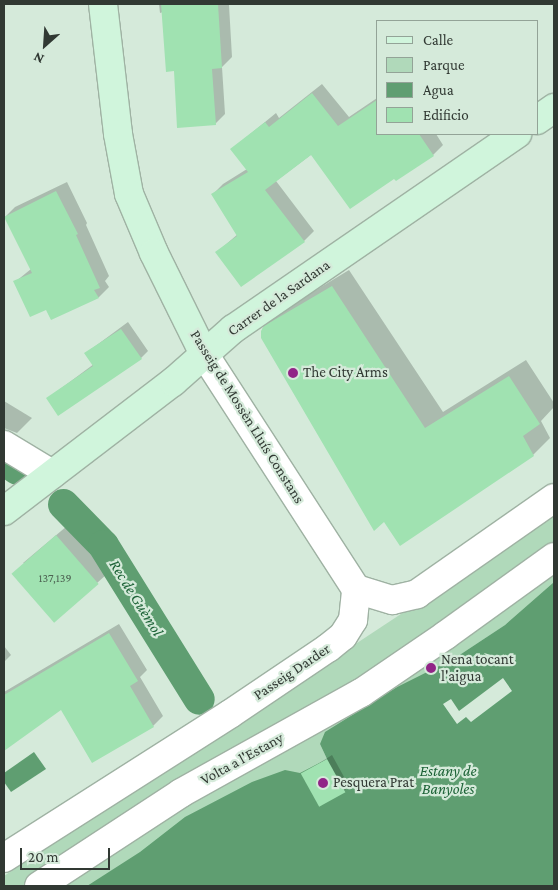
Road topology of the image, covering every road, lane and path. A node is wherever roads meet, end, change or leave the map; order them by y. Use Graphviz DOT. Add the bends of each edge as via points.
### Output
graph roads {
  1 [pos="103,4"];
  2 [pos="554,108"];
  3 [pos="538,119"];
  4 [pos="516,135"];
  5 [pos="204,354"];
  6 [pos="4,445"];
  7 [pos="52,474"];
  8 [pos="554,498"];
  9 [pos="4,511"];
  10 [pos="554,557"];
  11 [pos="356,589"];
  12 [pos="4,858"];
  13 [pos="39,886"];
  1 -- 5 [label="main road, Passeig de Mossèn Lluís Constans" via="118,134 129,194 154,254"];
  2 -- 3 [label="main road"];
  4 -- 5 [label="main road, Carrer de la Sardana" via="234,329"];
  5 -- 7 [label="main road, Carrer de la Sardana" via="173,382"];
  5 -- 11 [label="street, Passeig de Mossèn Lluís Constans"];
  6 -- 7 [label="street"];
  7 -- 9 [label="main road, Carrer de la Sardana"];
  8 -- 11 [label="street" via="416,594 392,600"];
  10 -- 13 [label="street, Volta a l'Estany" via="361,694 181,793"];
  11 -- 12 [label="street, Passeig Darder" via="353,620 343,636 328,648"];
}
